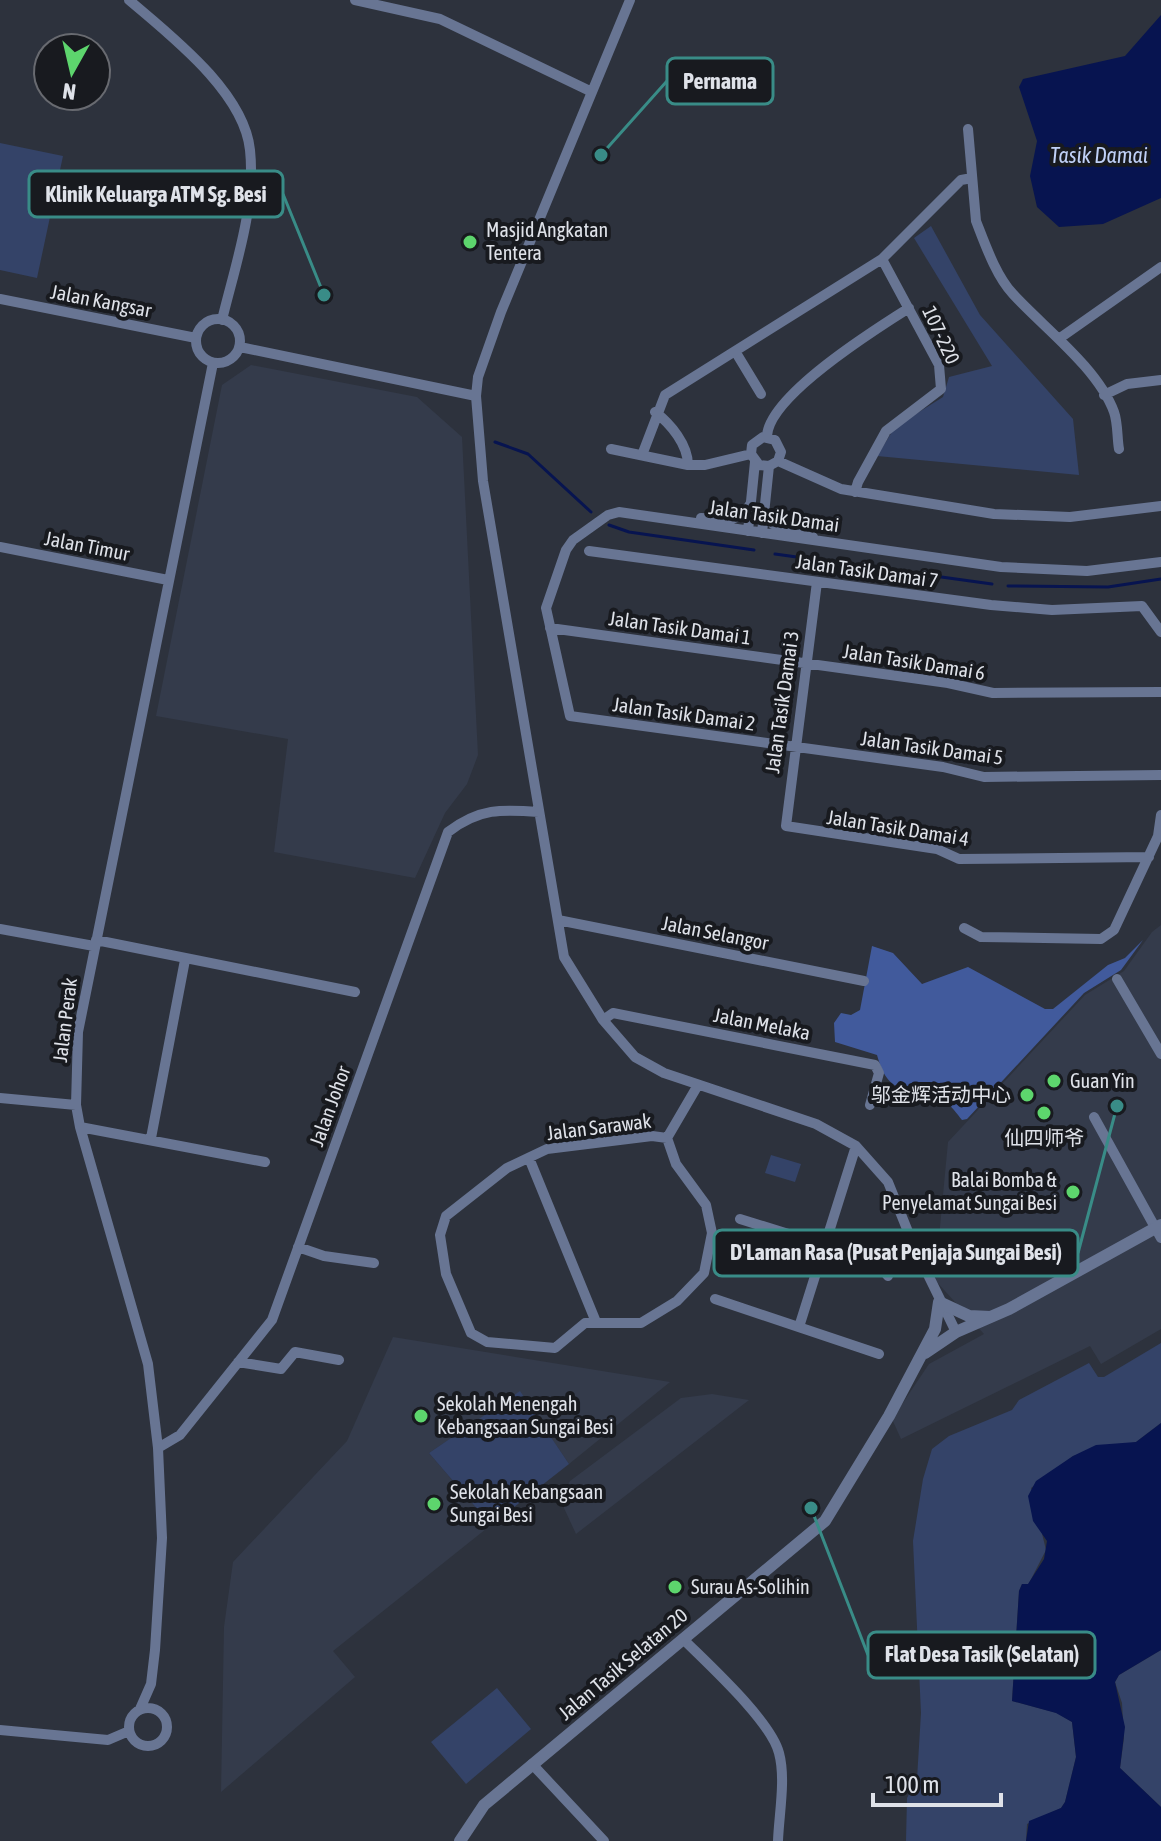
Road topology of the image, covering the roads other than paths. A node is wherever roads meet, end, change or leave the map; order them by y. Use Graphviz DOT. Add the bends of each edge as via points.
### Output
graph roads {
  1 [pos="129,0"];
  2 [pos="355,0"];
  3 [pos="630,0"];
  4 [pos="592,92"];
  5 [pos="968,129"];
  6 [pos="972,178"];
  7 [pos="882,259"];
  8 [pos="1161,267"];
  9 [pos="0,299"];
  10 [pos="909,308"];
  11 [pos="222,320"];
  12 [pos="196,338"];
  13 [pos="1060,338"];
  14 [pos="240,347"];
  15 [pos="735,351"];
  16 [pos="213,363"];
  17 [pos="1161,380"];
  18 [pos="761,394"];
  19 [pos="1104,395"];
  20 [pos="476,396"];
  21 [pos="655,412"];
  22 [pos="767,436"];
  23 [pos="611,449"];
  24 [pos="1119,449"];
  25 [pos="642,455"];
  26 [pos="753,458"];
  27 [pos="774,463"];
  28 [pos="688,465"];
  29 [pos="855,492"];
  30 [pos="751,503"];
  31 [pos="1161,506"];
  32 [pos="764,508"];
  33 [pos="683,522"];
  34 [pos="748,531"];
  35 [pos="762,533"];
  36 [pos="819,541"];
  37 [pos="0,547"];
  38 [pos="589,551"];
  39 [pos="1161,562"];
  40 [pos="168,580"];
  41 [pos="817,582"];
  42 [pos="550,628"];
  43 [pos="1161,632"];
  44 [pos="805,663"];
  45 [pos="1161,692"];
  46 [pos="570,716"];
  47 [pos="794,747"];
  48 [pos="1161,775"];
  49 [pos="539,812"];
  50 [pos="1161,815"];
  51 [pos="786,826"];
  52 [pos="1149,857"];
  53 [pos="558,920"];
  54 [pos="964,928"];
  55 [pos="0,929"];
  56 [pos="95,943"];
  57 [pos="185,960"];
  58 [pos="1117,979"];
  59 [pos="864,981"];
  60 [pos="355,992"];
  61 [pos="603,1020"];
  62 [pos="1161,1054"];
  63 [pos="698,1085"];
  64 [pos="0,1098"];
  65 [pos="76,1105"];
  66 [pos="870,1105"];
  67 [pos="1094,1117"];
  68 [pos="80,1127"];
  69 [pos="151,1138"];
  70 [pos="667,1138"];
  71 [pos="856,1146"];
  72 [pos="529,1158"];
  73 [pos="265,1162"];
  74 [pos="740,1219"];
  75 [pos="1159,1231"];
  76 [pos="824,1246"];
  77 [pos="298,1247"];
  78 [pos="374,1263"];
  79 [pos="888,1276"];
  80 [pos="715,1299"];
  81 [pos="939,1302"];
  82 [pos="990,1317"];
  83 [pos="596,1322"];
  84 [pos="799,1327"];
  85 [pos="956,1332"];
  86 [pos="879,1354"];
  87 [pos="921,1356"];
  88 [pos="339,1360"];
  89 [pos="238,1362"];
  90 [pos="158,1448"];
  91 [pos="683,1639"];
  92 [pos="151,1684"];
  93 [pos="140,1709"];
  94 [pos="159,1711"];
  95 [pos="0,1730"];
  96 [pos="129,1731"];
  97 [pos="532,1764"];
  98 [pos="460,1841"];
  99 [pos="604,1841"];
  100 [pos="778,1841"];
  1 -- 11 [label="street" via="218,83 250,148 248,206"];
  2 -- 4 [label="street" via="440,19"];
  3 -- 4 [label="street"];
  4 -- 20 [label="street" via="501,312"];
  5 -- 6 [label="street"];
  6 -- 7 [label="street" via="961,180"];
  6 -- 13 [label="street" via="976,221 1010,292"];
  7 -- 10 [label="street, 107-220"];
  7 -- 15 [label="street"];
  8 -- 13 [label="street"];
  9 -- 12 [label="street, Jalan Kangsar"];
  10 -- 22 [label="street" via="831,357 775,413"];
  10 -- 29 [label="street, 107-220" via="939,365 941,389 886,431"];
  11 -- 12 [label="street" via="207,323"];
  11 -- 14 [label="street" via="237,331"];
  12 -- 16 [label="street" via="202,357"];
  13 -- 19 [label="street"];
  14 -- 16 [label="street" via="231,359"];
  14 -- 20 [label="street"];
  15 -- 18 [label="street"];
  15 -- 21 [label="street" via="665,395"];
  16 -- 40 [label="street, Jalan Perak"];
  17 -- 19 [label="street" via="1127,384"];
  19 -- 24 [label="street" via="1114,413"];
  20 -- 49 [label="street" via="480,454"];
  21 -- 25 [label="street"];
  21 -- 28 [label="street" via="668,422 688,454"];
  22 -- 26 [label="street" via="755,441"];
  22 -- 27 [label="street" via="779,444"];
  23 -- 25 [label="street"];
  25 -- 28 [label="street"];
  26 -- 27 [label="street"];
  26 -- 28 [label="street"];
  26 -- 30 [label="street"];
  27 -- 29 [label="street"];
  27 -- 32 [label="street"];
  29 -- 31 [label="street" via="994,514 1070,517"];
  30 -- 33 [label="street" via="736,519"];
  30 -- 34 [label="street"];
  32 -- 35 [label="street"];
  32 -- 36 [label="street" via="773,524 807,532"];
  33 -- 34 [label="street, Jalan Tasik Damai"];
  33 -- 42 [label="street, Jalan Tasik Damai" via="613,513 573,540 546,608"];
  34 -- 35 [label="street, Jalan Tasik Damai"];
  35 -- 36 [label="street, Jalan Tasik Damai"];
  36 -- 39 [label="street, Jalan Tasik Damai" via="1041,570 1087,571"];
  37 -- 40 [label="street, Jalan Timur"];
  38 -- 41 [label="street, Jalan Tasik Damai 7"];
  40 -- 56 [label="street, Jalan Perak"];
  41 -- 43 [label="street, Jalan Tasik Damai 7" via="1013,607 1142,606"];
  41 -- 44 [label="street, Jalan Tasik Damai 3"];
  42 -- 44 [label="street, Jalan Tasik Damai 1"];
  42 -- 46 [label="street, Jalan Tasik Damai"];
  44 -- 45 [label="street, Jalan Tasik Damai 6" via="982,692"];
  44 -- 47 [label="street, Jalan Tasik Damai 3"];
  46 -- 47 [label="street, Jalan Tasik Damai 2"];
  47 -- 48 [label="street, Jalan Tasik Damai 5" via="984,777"];
  47 -- 51 [label="street, Jalan Tasik Damai 3"];
  49 -- 53 [label="street"];
  49 -- 77 [label="street, Jalan Johor" via="504,809 469,816 448,832"];
  50 -- 52 [label="street"];
  51 -- 52 [label="street, Jalan Tasik Damai 4" via="937,849 959,859"];
  52 -- 54 [label="street" via="1114,930 1101,939 981,937"];
  53 -- 59 [label="street, Jalan Selangor"];
  53 -- 61 [label="street" via="564,957"];
  55 -- 56 [label="street"];
  56 -- 57 [label="street"];
  56 -- 65 [label="street, Jalan Perak" via="78,1032"];
  57 -- 60 [label="street"];
  57 -- 69 [label="street"];
  58 -- 62 [label="street"];
  61 -- 63 [label="street" via="635,1057"];
  61 -- 66 [label="street, Jalan Melaka" via="613,1013 875,1065 879,1073"];
  63 -- 70 [label="street, Jalan Sarawak"];
  63 -- 71 [label="street" via="816,1124"];
  64 -- 65 [label="street"];
  65 -- 68 [label="street, Jalan Perak"];
  67 -- 75 [label="street"];
  68 -- 69 [label="street"];
  68 -- 90 [label="street, Jalan Perak" via="148,1364"];
  69 -- 73 [label="street"];
  70 -- 72 [label="street, Jalan Sarawak" via="547,1149"];
  70 -- 83 [label="street" via="676,1164 706,1205 712,1233 704,1273 677,1301 641,1323"];
  71 -- 76 [label="street"];
  71 -- 81 [label="street" via="888,1182"];
  72 -- 83 [label="street"];
  72 -- 83 [label="street, Jalan Sarawak" via="507,1168 446,1216 440,1235 446,1274 471,1333 487,1342 555,1348 585,1323"];
  74 -- 76 [label="street"];
  75 -- 82 [label="street, Jalan Tasik Selatan 20"];
  76 -- 79 [label="street" via="875,1261"];
  76 -- 84 [label="street"];
  77 -- 78 [label="street"];
  77 -- 89 [label="street, Jalan Johor" via="272,1320"];
  80 -- 84 [label="street"];
  81 -- 82 [label="street" via="969,1316"];
  81 -- 85 [label="street"];
  81 -- 87 [label="street" via="940,1316"];
  82 -- 85 [label="street, Jalan Tasik Selatan 20"];
  84 -- 86 [label="street"];
  85 -- 87 [label="street, Jalan Tasik Selatan 20"];
  87 -- 91 [label="street, Jalan Tasik Selatan 20" via="827,1519"];
  88 -- 89 [label="street" via="295,1352 281,1369"];
  89 -- 90 [label="street, Jalan Johor" via="180,1435"];
  90 -- 92 [label="street, Jalan Perak" via="162,1538"];
  91 -- 97 [label="street, Jalan Tasik Selatan 20"];
  91 -- 100 [label="street" via="734,1690 776,1743"];
  92 -- 93 [label="street, Jalan Perak"];
  92 -- 94 [label="street, Jalan Perak"];
  93 -- 94 [label="street"];
  93 -- 96 [label="street" via="130,1718"];
  94 -- 96 [label="street" via="167,1728 157,1743 139,1744"];
  95 -- 96 [label="street" via="108,1740"];
  97 -- 98 [label="street, Jalan Tasik Selatan 20" via="477,1812"];
  97 -- 99 [label="street"];
}
